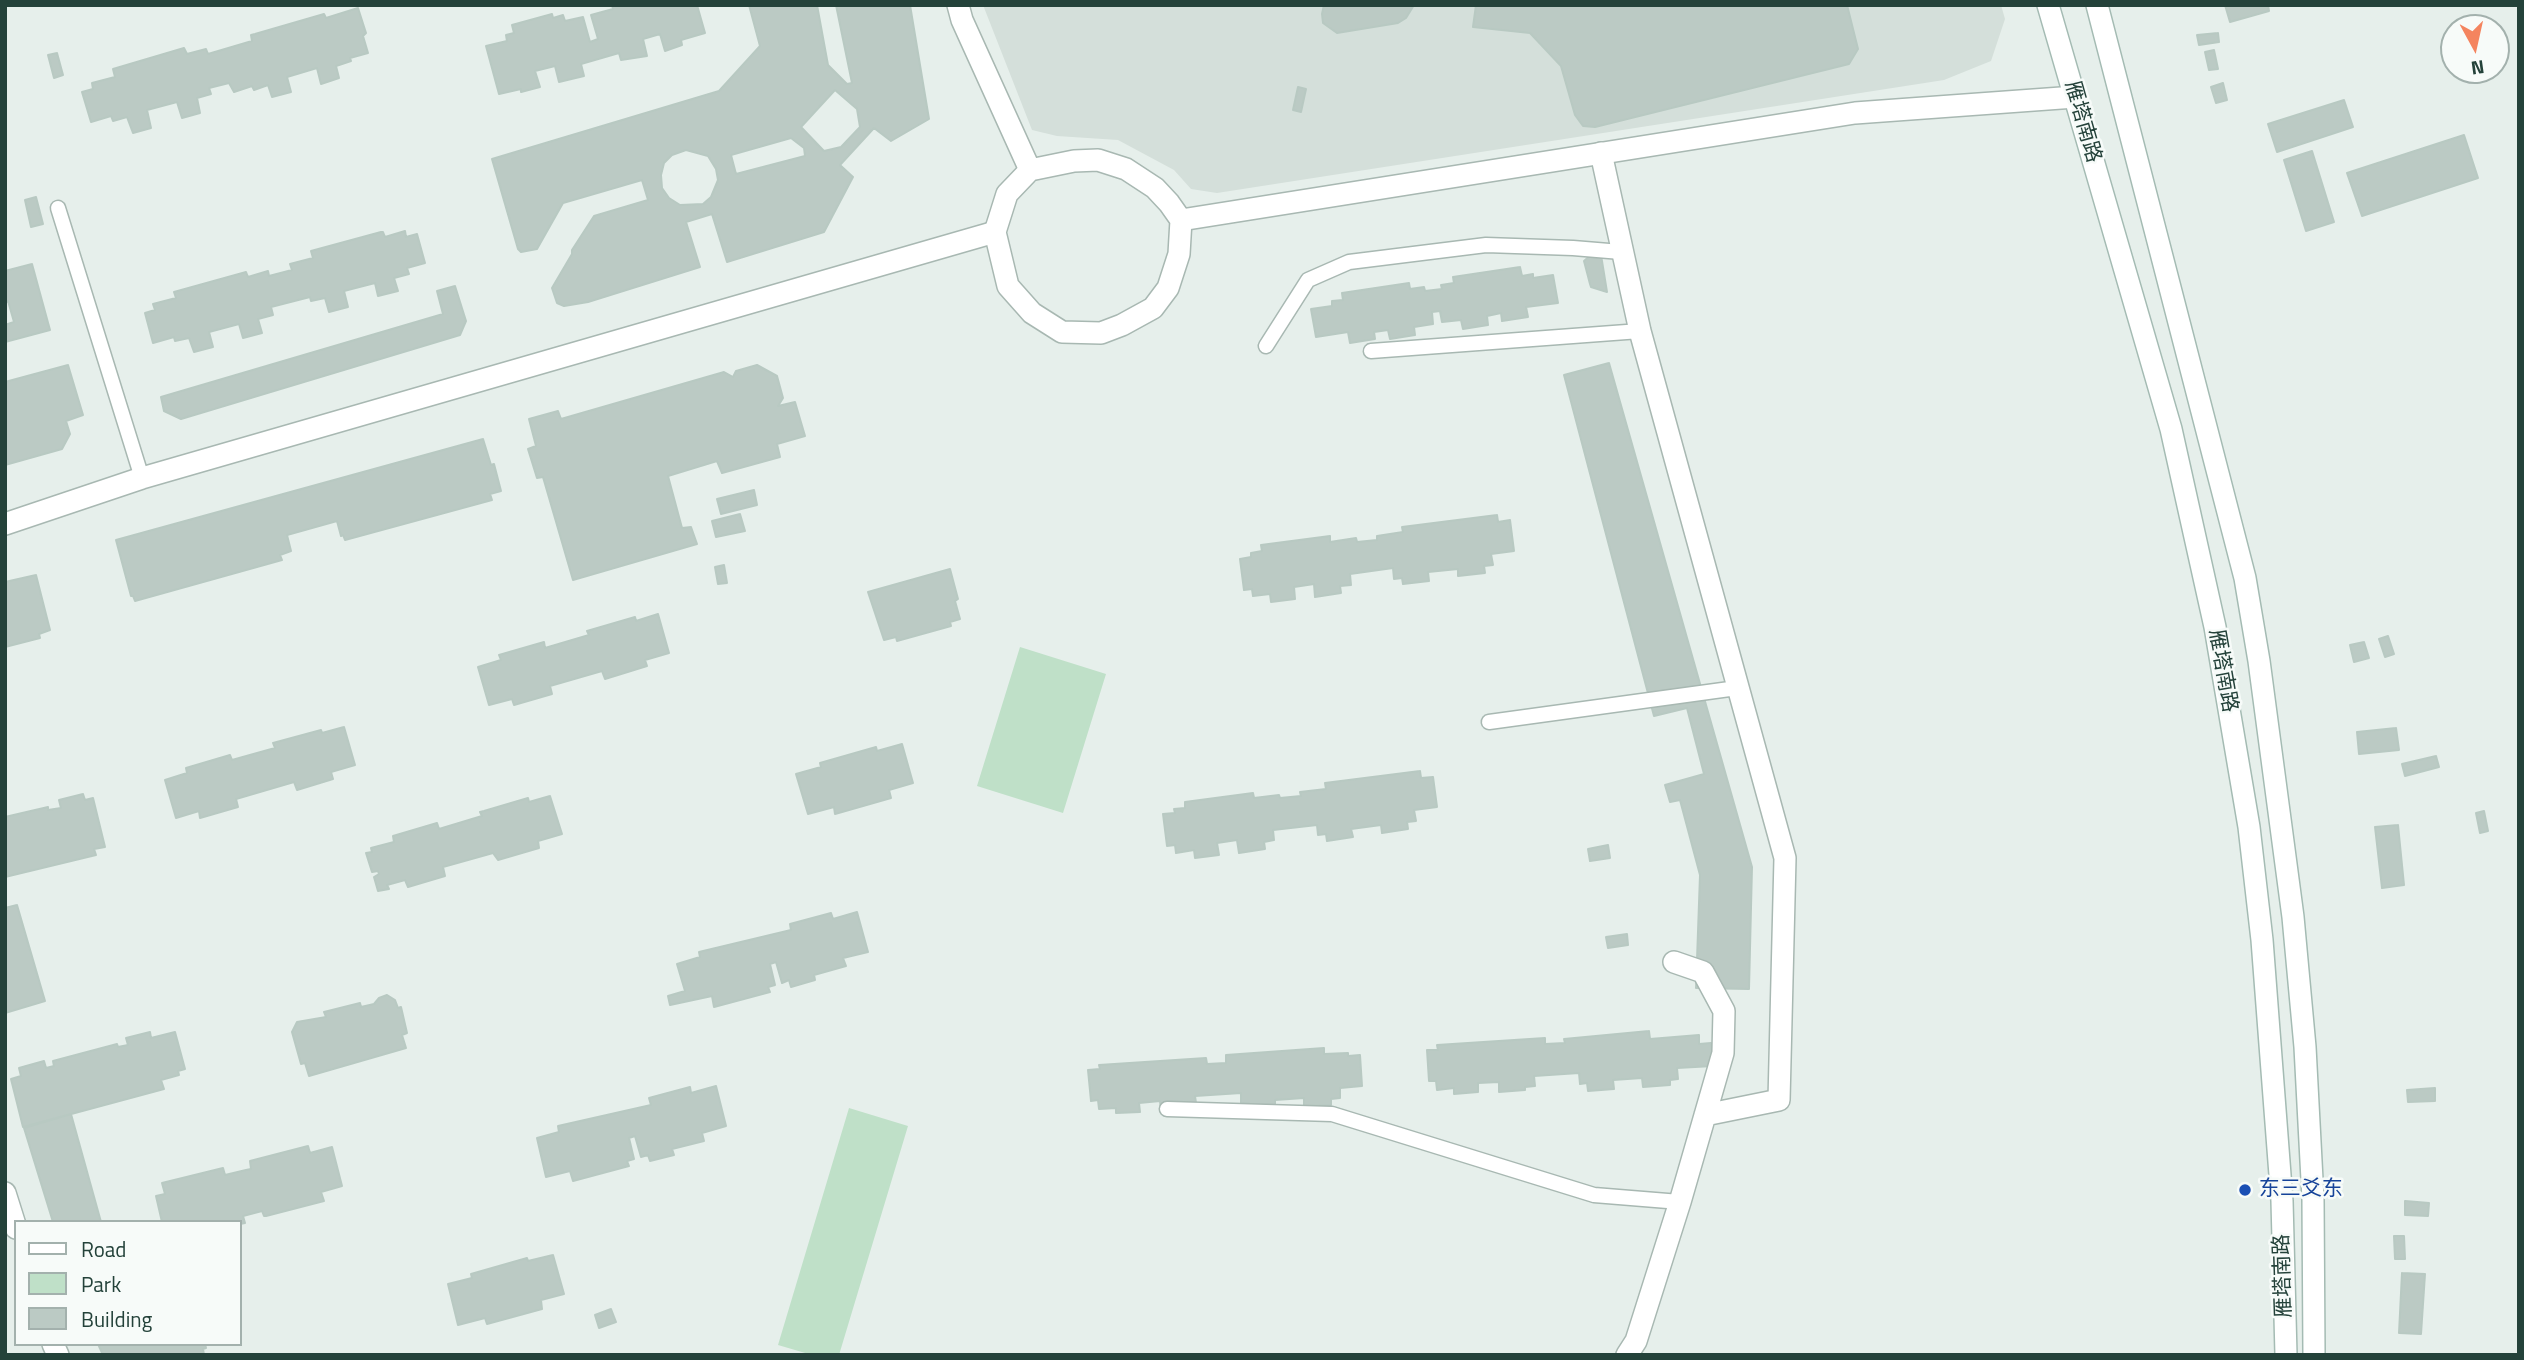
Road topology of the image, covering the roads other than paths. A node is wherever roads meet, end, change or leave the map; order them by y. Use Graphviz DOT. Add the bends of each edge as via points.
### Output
graph roads {
  1 [pos="958,5"];
  2 [pos="2048,5"];
  3 [pos="2096,5"];
  4 [pos="2075,97"];
  5 [pos="1601,153"];
  6 [pos="1030,170"];
  7 [pos="58,208"];
  8 [pos="1181,220"];
  9 [pos="995,232"];
  10 [pos="1621,252"];
  11 [pos="1640,331"];
  12 [pos="1266,346"];
  13 [pos="1371,351"];
  14 [pos="142,478"];
  15 [pos="5,524"];
  16 [pos="1737,688"];
  17 [pos="1489,722"];
  18 [pos="1674,962"];
  19 [pos="1167,1109"];
  20 [pos="1705,1115"];
  21 [pos="5,1193"];
  22 [pos="1680,1202"];
  23 [pos="14,1222"];
  24 [pos="1627,1355"];
  25 [pos="2286,1355"];
  26 [pos="2314,1355"];
  1 -- 6 [label="street"];
  2 -- 4 [label="street, 雁塔南路"];
  3 -- 26 [label="street, 雁塔南路" via="2245,578 2259,661 2305,1047 2313,1199"];
  4 -- 5 [label="street" via="1855,113"];
  4 -- 25 [label="street, 雁塔南路" via="2171,429 2215,627 2249,827 2274,1071"];
  5 -- 8 [label="street"];
  5 -- 10 [label="street"];
  6 -- 8 [label="street" via="1074,161 1108,163 1155,188"];
  6 -- 9 [label="street" via="1007,194"];
  7 -- 14 [label="lane"];
  8 -- 9 [label="street" via="1179,254 1168,288 1153,308 1101,333 1062,332 1032,313 1008,286"];
  9 -- 14 [label="street"];
  10 -- 11 [label="street"];
  10 -- 12 [label="lane" via="1486,246 1349,262 1308,280"];
  11 -- 13 [label="lane"];
  11 -- 16 [label="street"];
  14 -- 15 [label="street"];
  16 -- 17 [label="lane"];
  16 -- 20 [label="street" via="1785,858 1779,1100"];
  18 -- 20 [label="street" via="1703,972 1724,1011 1723,1053"];
  19 -- 22 [label="lane" via="1332,1114 1594,1195"];
  20 -- 22 [label="street"];
  21 -- 23 [label="street"];
  22 -- 24 [label="street" via="1636,1341"];
}
